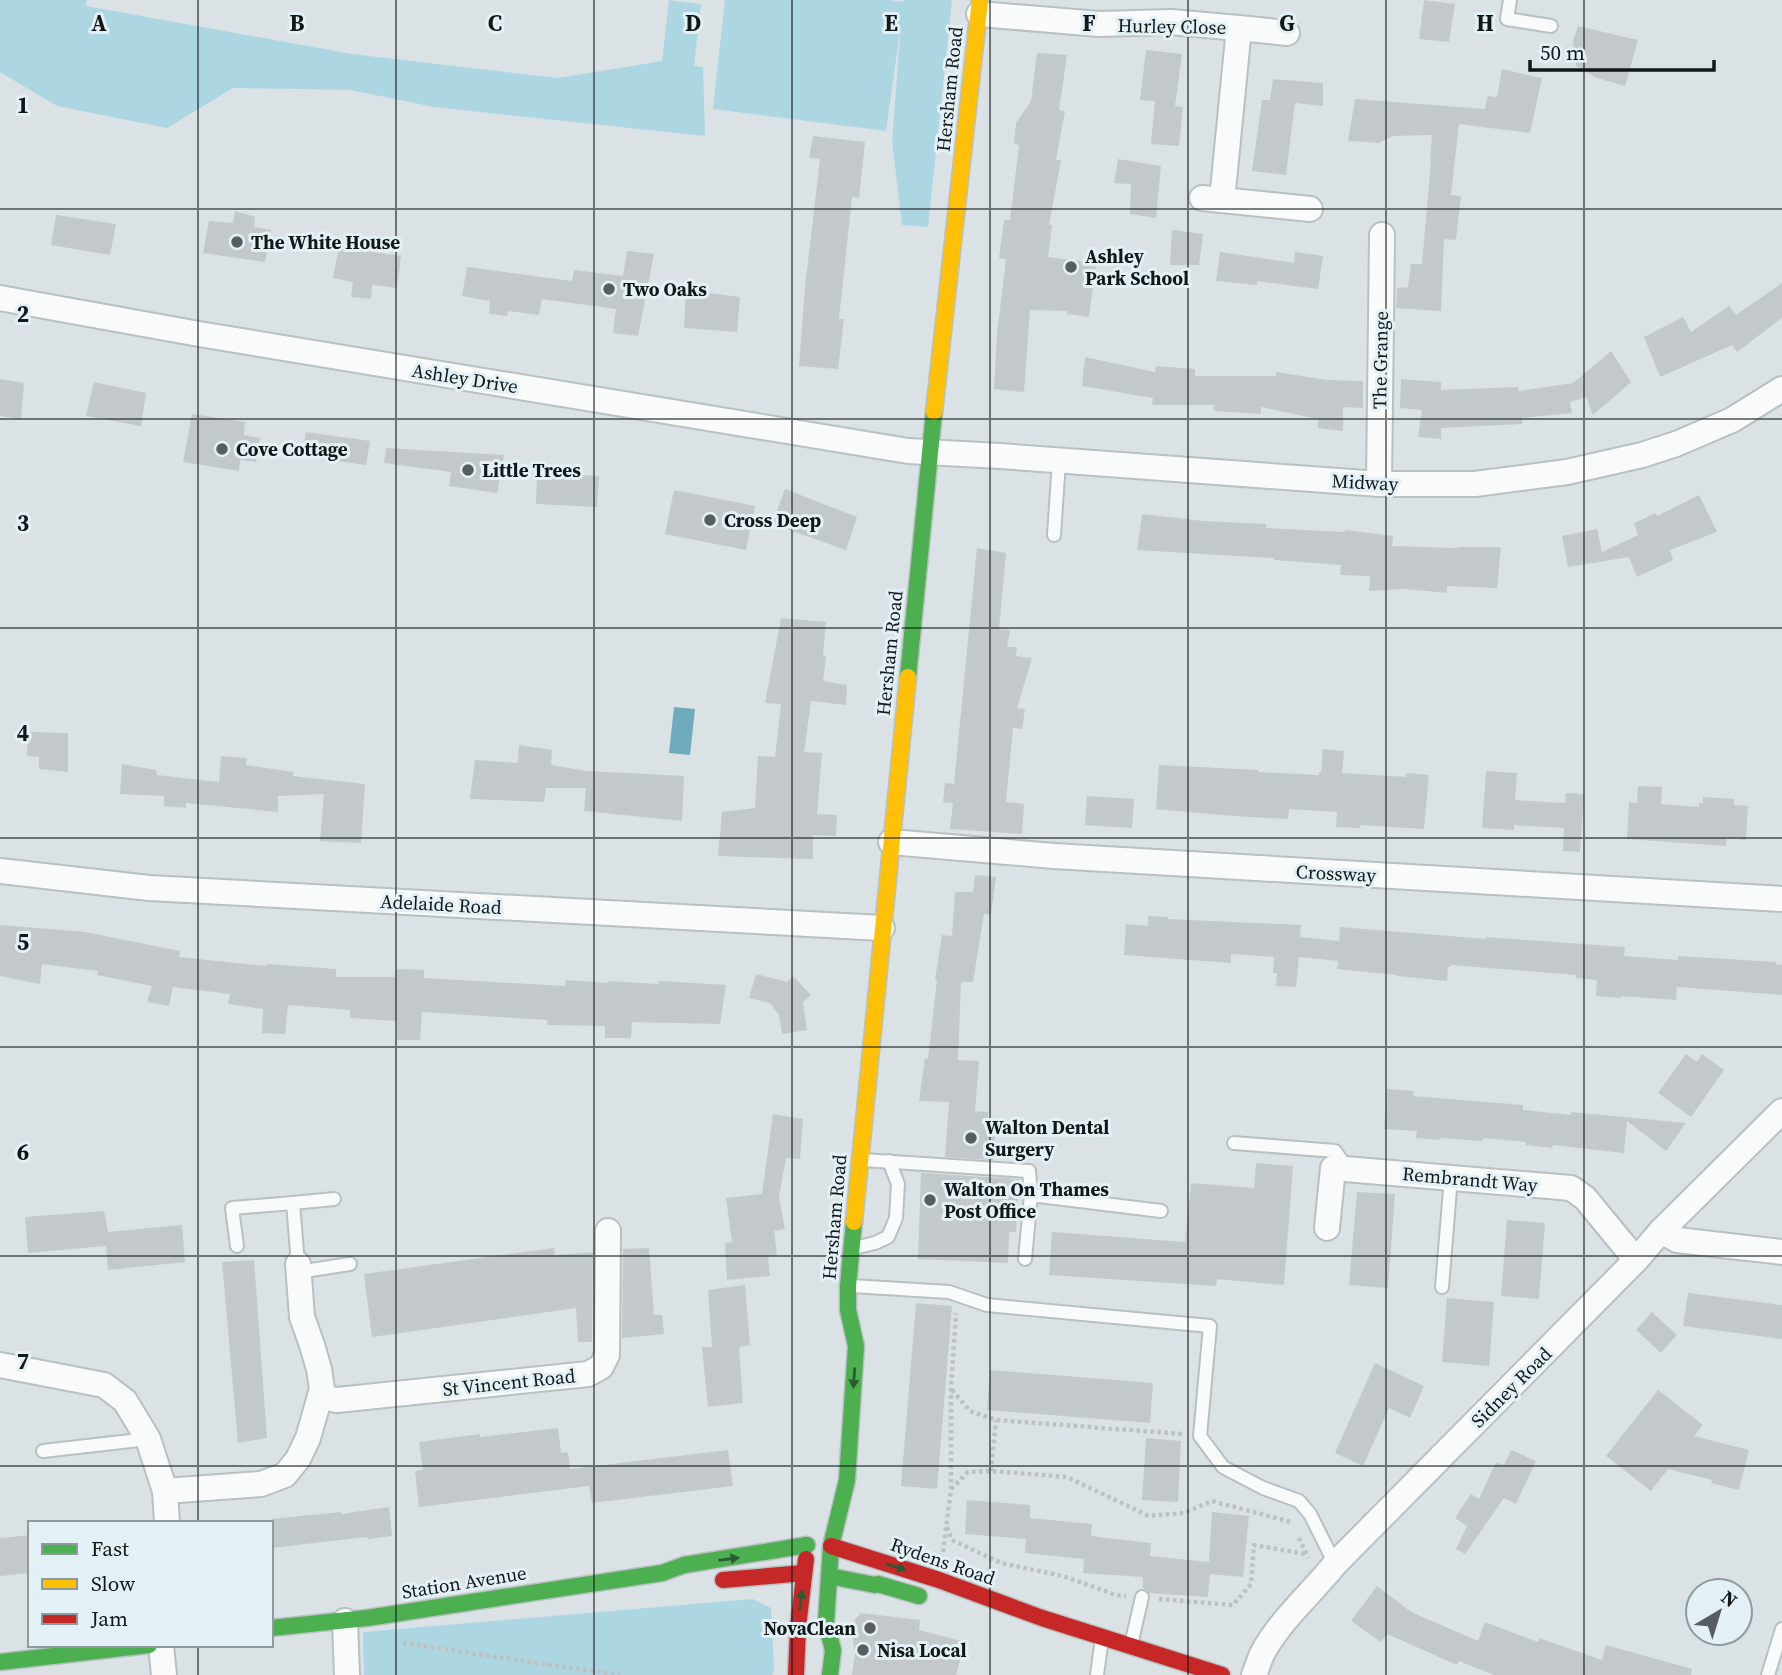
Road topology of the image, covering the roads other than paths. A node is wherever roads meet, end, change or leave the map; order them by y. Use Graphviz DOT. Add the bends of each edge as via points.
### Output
graph roads {
  1 [pos="1510,0"];
  2 [pos="979,7"];
  3 [pos="1550,26"];
  4 [pos="1239,28"];
  5 [pos="1287,33"];
  6 [pos="1310,209"];
  7 [pos="1382,235"];
  8 [pos="0,298"];
  9 [pos="1782,389"];
  10 [pos="930,452"];
  11 [pos="1059,461"];
  12 [pos="1379,484"];
  13 [pos="1054,535"];
  14 [pos="891,842"];
  15 [pos="0,871"];
  16 [pos="1782,899"];
  17 [pos="882,928"];
  18 [pos="1782,1111"];
  19 [pos="1234,1143"];
  20 [pos="860,1160"];
  21 [pos="889,1161"];
  22 [pos="1347,1168"];
  23 [pos="1451,1177"];
  24 [pos="1031,1195"];
  25 [pos="334,1199"];
  26 [pos="293,1203"];
  27 [pos="1161,1211"];
  28 [pos="1327,1228"];
  29 [pos="608,1231"];
  30 [pos="1661,1231"];
  31 [pos="237,1246"];
  32 [pos="851,1249"];
  33 [pos="1782,1251"];
  34 [pos="1025,1259"];
  35 [pos="1636,1260"];
  36 [pos="350,1264"];
  37 [pos="298,1268"];
  38 [pos="848,1286"];
  39 [pos="1442,1287"];
  40 [pos="848,1310"];
  41 [pos="839,1330"];
  42 [pos="0,1365"];
  43 [pos="320,1397"];
  44 [pos="148,1439"];
  45 [pos="43,1451"];
  46 [pos="165,1491"];
  47 [pos="167,1521"];
  48 [pos="809,1540"];
  49 [pos="831,1546"];
  50 [pos="1335,1564"];
  51 [pos="663,1573"];
  52 [pos="804,1573"];
  53 [pos="829,1576"];
  54 [pos="1142,1597"];
  55 [pos="931,1599"];
  56 [pos="984,1613"];
  57 [pos="1042,1618"];
  58 [pos="345,1620"];
  59 [pos="273,1628"];
  60 [pos="1782,1629"];
  61 [pos="1102,1637"];
  62 [pos="1131,1646"];
  63 [pos="131,1647"];
  64 [pos="161,1647"];
  65 [pos="0,1662"];
  66 [pos="1187,1670"];
  67 [pos="164,1675"];
  68 [pos="347,1675"];
  69 [pos="796,1675"];
  70 [pos="830,1675"];
  71 [pos="1097,1675"];
  72 [pos="1222,1675"];
  73 [pos="1254,1675"];
  74 [pos="1768,1675"];
  1 -- 3 [label="lane" via="1507,19"];
  2 -- 4 [label="street, Hurley Close" via="1099,24 1171,22"];
  2 -- 10 [label="main road, Hersham Road"];
  4 -- 5 [label="street, Hurley Close"];
  4 -- 6 [label="street, Hurley Close" via="1212,199"];
  7 -- 12 [label="street, The Grange"];
  8 -- 10 [label="street, Ashley Drive"];
  9 -- 12 [label="street, Midway" via="1731,420 1642,455 1567,472 1475,484"];
  10 -- 11 [label="street, Midway"];
  10 -- 14 [label="main road, Hersham Road"];
  11 -- 12 [label="street, Midway"];
  11 -- 13 [label="lane"];
  14 -- 16 [label="street, Crossway" via="1054,856"];
  14 -- 17 [label="main road, Hersham Road"];
  15 -- 17 [label="street, Adelaide Road" via="149,888"];
  17 -- 20 [label="main road, Hersham Road"];
  18 -- 30 [label="street, Sidney Road"];
  19 -- 22 [label="lane" via="1335,1151"];
  20 -- 21 [label="lane"];
  20 -- 32 [label="main road, Hersham Road"];
  21 -- 24 [label="lane" via="1029,1171"];
  21 -- 32 [label="lane" via="898,1184 896,1218 888,1237"];
  22 -- 23 [label="street, Rembrandt Way"];
  22 -- 28 [label="street" via="1333,1168"];
  23 -- 35 [label="street, Rembrandt Way" via="1571,1188 1585,1198"];
  23 -- 39 [label="lane"];
  24 -- 27 [label="lane"];
  24 -- 34 [label="lane"];
  25 -- 26 [label="lane"];
  26 -- 31 [label="lane" via="232,1208"];
  26 -- 37 [label="lane"];
  29 -- 43 [label="street, St Vincent Road" via="607,1355 601,1367 588,1374 337,1400"];
  30 -- 33 [label="street" via="1677,1240"];
  30 -- 35 [label="street, Sidney Road"];
  32 -- 38 [label="main road, Hersham Road"];
  35 -- 50 [label="street, Sidney Road"];
  36 -- 37 [label="lane"];
  37 -- 43 [label="street" via="302,1317 319,1369"];
  38 -- 40 [label="main road, Hersham Road"];
  38 -- 50 [label="lane" via="949,1292 987,1305 1210,1326 1200,1436 1223,1467 1299,1502"];
  40 -- 41 [label="main road, Hersham Road"];
  40 -- 49 [label="main road, Hersham Road, one-way" via="856,1346 847,1480"];
  42 -- 44 [label="street" via="104,1385 125,1401"];
  43 -- 46 [label="street" via="308,1438 285,1475 261,1484"];
  44 -- 45 [label="lane"];
  44 -- 46 [label="street"];
  46 -- 47 [label="street"];
  48 -- 49 [label="main road, Rydens Road"];
  51 -- 48 [label="main road, Station Avenue, one-way"];
  48 -- 52 [label="main road"];
  49 -- 53 [label="main road, Hersham Road"];
  49 -- 57 [label="main road, Rydens Road, one-way"];
  50 -- 73 [label="street, Sidney Road" via="1279,1628"];
  51 -- 52 [label="main road, Station Avenue" via="694,1582"];
  51 -- 58 [label="main road, Station Avenue"];
  52 -- 53 [label="main road, Rydens Road"];
  69 -- 52 [label="main road, one-way"];
  53 -- 55 [label="main road, Rydens Road"];
  53 -- 70 [label="main road, Hersham Road"];
  54 -- 62 [label="lane"];
  56 -- 57 [label="main road, Rydens Road"];
  57 -- 61 [label="main road, Rydens Road"];
  58 -- 59 [label="main road, Station Avenue"];
  58 -- 68 [label="street"];
  60 -- 74 [label="lane"];
  61 -- 62 [label="main road, Rydens Road"];
  61 -- 71 [label="lane"];
  62 -- 66 [label="main road, Rydens Road"];
  63 -- 65 [label="main road"];
  64 -- 67 [label="street"];
  66 -- 72 [label="main road, Rydens Road"];
}
